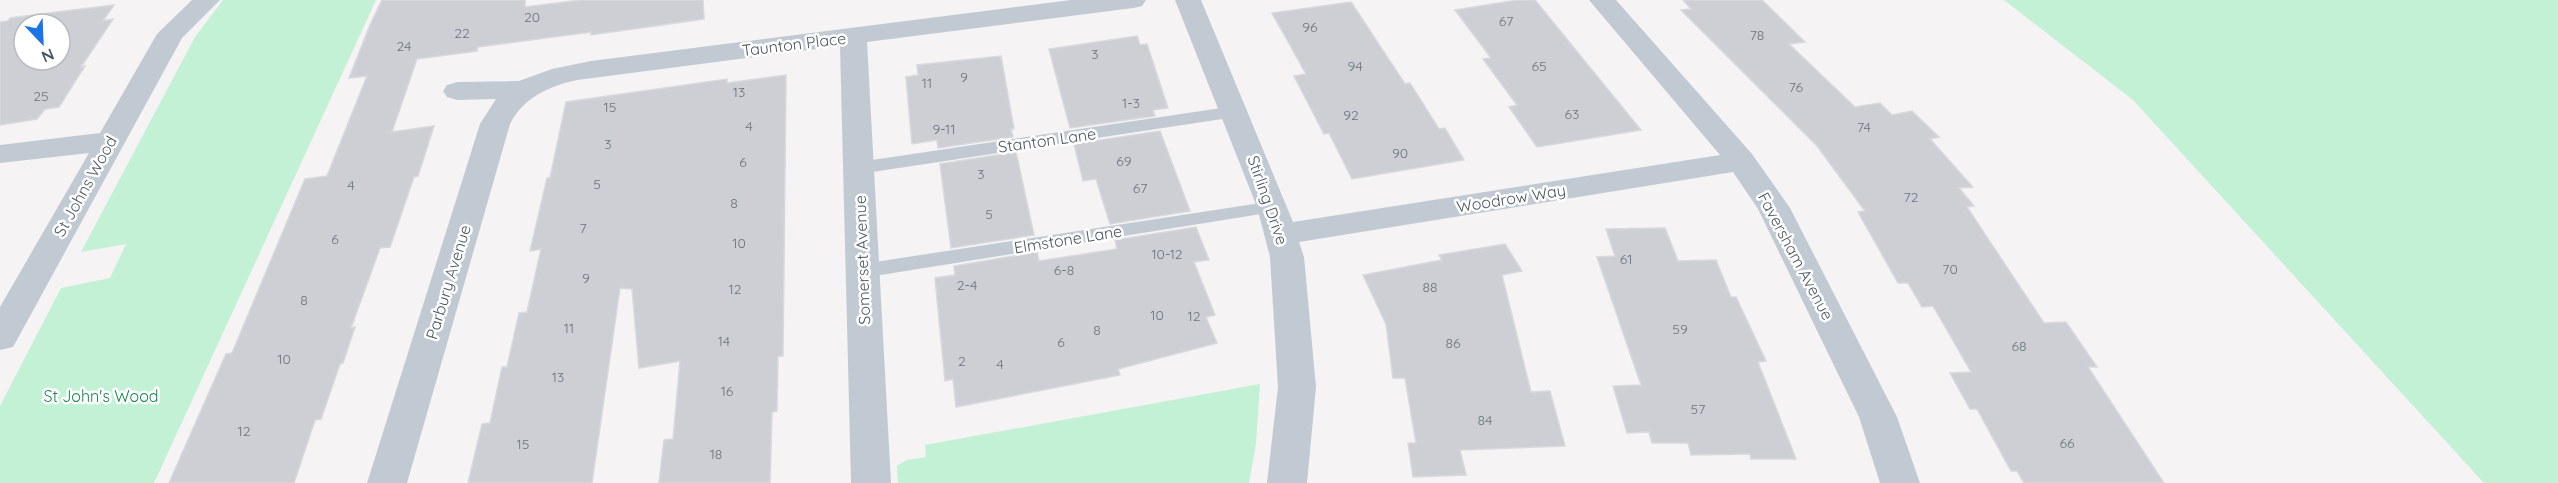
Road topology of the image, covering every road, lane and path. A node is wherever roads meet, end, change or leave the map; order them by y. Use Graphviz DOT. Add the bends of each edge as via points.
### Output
graph roads {
  1 [pos="174,0"];
  2 [pos="207,0"];
  3 [pos="1133,0"];
  4 [pos="1188,0"];
  5 [pos="1602,0"];
  6 [pos="171,34"];
  7 [pos="853,37"];
  8 [pos="524,90"];
  9 [pos="457,91"];
  10 [pos="1235,112"];
  11 [pos="110,141"];
  12 [pos="0,154"];
  13 [pos="1741,161"];
  14 [pos="859,168"];
  15 [pos="1277,221"];
  16 [pos="862,271"];
  17 [pos="0,338"];
  18 [pos="387,483"];
  19 [pos="871,483"];
  20 [pos="1287,483"];
  21 [pos="1900,483"];
  1 -- 6 [label="street, St Johns Wood"];
  2 -- 6 [label="street, St Johns Wood"];
  3 -- 7 [label="street, Taunton Place"];
  4 -- 10 [label="street, Stirling Drive"];
  5 -- 13 [label="street, Faversham Avenue"];
  6 -- 11 [label="street, St Johns Wood"];
  7 -- 8 [label="street, Taunton Place" via="584,70"];
  7 -- 14 [label="street, Somerset Avenue"];
  8 -- 9 [label="street, Taunton Place"];
  8 -- 18 [label="street, Parbury Avenue" via="505,106 495,124"];
  10 -- 14 [label="lane, Stanton Lane"];
  10 -- 15 [label="street, Stirling Drive"];
  11 -- 12 [label="street"];
  11 -- 17 [label="street, St Johns Wood"];
  13 -- 15 [label="street, Woodrow Way"];
  13 -- 21 [label="street, Faversham Avenue" via="1774,208 1864,388 1888,441"];
  14 -- 16 [label="street, Somerset Avenue"];
  15 -- 16 [label="lane, Elmstone Lane"];
  15 -- 20 [label="street, Stirling Drive" via="1290,278 1297,387"];
  16 -- 19 [label="street, Somerset Avenue"];
}
